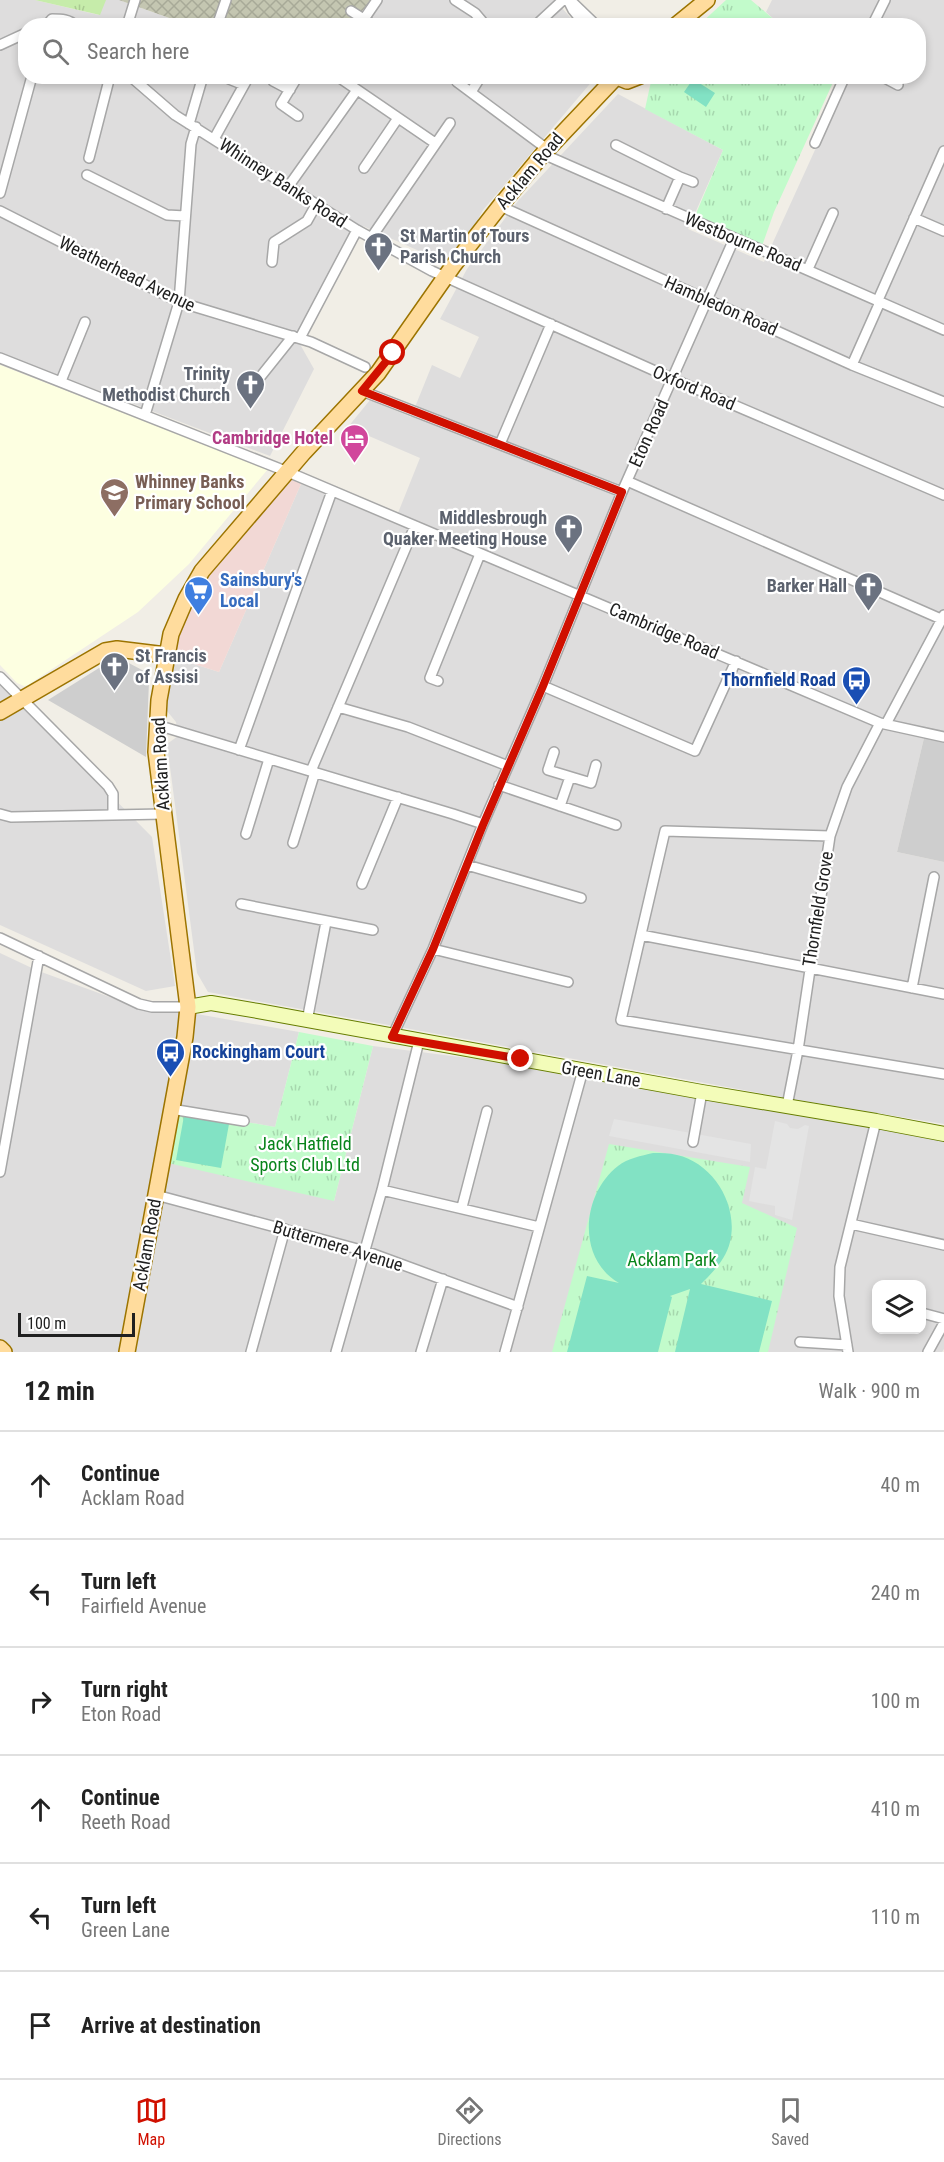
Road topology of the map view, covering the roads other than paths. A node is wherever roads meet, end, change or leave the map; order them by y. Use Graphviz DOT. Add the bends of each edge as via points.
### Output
graph roads {
  1 [pos="135,0"];
  2 [pos="226,0"];
  3 [pos="377,0"];
  4 [pos="455,0"];
  5 [pos="567,0"];
  6 [pos="706,0"];
  7 [pos="885,0"];
  8 [pos="351,11"];
  9 [pos="129,18"];
  10 [pos="222,18"];
  11 [pos="359,18"];
  12 [pos="364,18"];
  13 [pos="479,18"];
  14 [pos="545,18"];
  15 [pos="580,18"];
  16 [pos="588,18"];
  17 [pos="685,18"];
  18 [pos="876,18"];
  19 [pos="18,37"];
  20 [pos="0,45"];
  21 [pos="30,84"];
  22 [pos="108,84"];
  23 [pos="139,84"];
  24 [pos="201,84"];
  25 [pos="245,84"];
  26 [pos="279,84"];
  27 [pos="293,84"];
  28 [pos="348,84"];
  29 [pos="460,84"];
  30 [pos="476,84"];
  31 [pos="608,84"];
  32 [pos="841,84"];
  33 [pos="290,90"];
  34 [pos="357,90"];
  35 [pos="471,92"];
  36 [pos="297,116"];
  37 [pos="398,118"];
  38 [pos="450,123"];
  39 [pos="193,126"];
  40 [pos="214,139"];
  41 [pos="435,143"];
  42 [pos="815,143"];
  43 [pos="616,145"];
  44 [pos="545,151"];
  45 [pos="944,152"];
  46 [pos="89,158"];
  47 [pos="364,168"];
  48 [pos="87,175"];
  49 [pos="680,177"];
  50 [pos="693,182"];
  51 [pos="288,187"];
  52 [pos="0,193"];
  53 [pos="316,205"];
  54 [pos="500,206"];
  55 [pos="666,209"];
  56 [pos="0,211"];
  57 [pos="833,213"];
  58 [pos="185,216"];
  59 [pos="914,218"];
  60 [pos="357,230"];
  61 [pos="944,231"];
  62 [pos="371,238"];
  63 [pos="734,239"];
  64 [pos="272,262"];
  65 [pos="808,269"];
  66 [pos="446,277"];
  67 [pos="708,300"];
  68 [pos="879,301"];
  69 [pos="179,302"];
  70 [pos="85,322"];
  71 [pos="551,324"];
  72 [pos="944,330"];
  73 [pos="297,337"];
  74 [pos="0,358"];
  75 [pos="362,362"];
  76 [pos="852,365"];
  77 [pos="261,376"];
  78 [pos="673,379"];
  79 [pos="61,381"];
  80 [pos="362,391"];
  81 [pos="944,402"];
  82 [pos="145,415"];
  83 [pos="500,444"];
  84 [pos="288,472"];
  85 [pos="627,482"];
  86 [pos="332,490"];
  87 [pos="622,492"];
  88 [pos="944,495"];
  89 [pos="415,526"];
  90 [pos="480,554"];
  91 [pos="580,596"];
  92 [pos="943,616"];
  93 [pos="166,655"];
  94 [pos="736,661"];
  95 [pos="0,677"];
  96 [pos="438,681"];
  97 [pos="543,686"];
  98 [pos="22,700"];
  99 [pos="338,707"];
  100 [pos="0,712"];
  101 [pos="883,724"];
  102 [pos="157,725"];
  103 [pos="944,737"];
  104 [pos="239,750"];
  105 [pos="554,752"];
  106 [pos="269,759"];
  107 [pos="596,765"];
  108 [pos="508,766"];
  109 [pos="313,772"];
  110 [pos="570,777"];
  111 [pos="499,785"];
  112 [pos="398,798"];
  113 [pos="560,806"];
  114 [pos="0,814"];
  115 [pos="113,814"];
  116 [pos="163,814"];
  117 [pos="483,825"];
  118 [pos="616,825"];
  119 [pos="246,834"];
  120 [pos="830,836"];
  121 [pos="293,843"];
  122 [pos="467,865"];
  123 [pos="934,877"];
  124 [pos="362,884"];
  125 [pos="581,898"];
  126 [pos="242,904"];
  127 [pos="326,922"];
  128 [pos="374,930"];
  129 [pos="641,935"];
  130 [pos="0,938"];
  131 [pos="433,949"];
  132 [pos="39,956"];
  133 [pos="810,968"];
  134 [pos="568,982"];
  135 [pos="912,988"];
  136 [pos="944,994"];
  137 [pos="188,1007"];
  138 [pos="307,1021"];
  139 [pos="392,1037"];
  140 [pos="419,1041"];
  141 [pos="798,1050"];
  142 [pos="583,1070"];
  143 [pos="944,1074"];
  144 [pos="702,1092"];
  145 [pos="787,1106"];
  146 [pos="171,1109"];
  147 [pos="487,1111"];
  148 [pos="876,1120"];
  149 [pos="244,1121"];
  150 [pos="944,1134"];
  151 [pos="693,1142"];
  152 [pos="0,1172"];
  153 [pos="382,1190"];
  154 [pos="156,1195"];
  155 [pos="462,1208"];
  156 [pos="851,1224"];
  157 [pos="539,1227"];
  158 [pos="285,1229"];
  159 [pos="944,1245"];
  160 [pos="365,1251"];
  161 [pos="443,1279"];
  162 [pos="518,1307"];
  163 [pos="926,1315"];
  164 [pos="944,1321"];
  165 [pos="800,1342"];
  166 [pos="0,1348"];
  167 [pos="848,1348"];
  168 [pos="4,1352"];
  169 [pos="127,1352"];
  170 [pos="251,1352"];
  171 [pos="336,1352"];
  172 [pos="421,1352"];
  173 [pos="505,1352"];
  174 [pos="928,1352"];
  1 -- 9 [label="street"];
  2 -- 10 [label="street"];
  3 -- 12 [label="street"];
  4 -- 13 [label="street"];
  5 -- 14 [label="street"];
  5 -- 15 [label="street"];
  5 -- 16 [label="street"];
  6 -- 17 [label="main road"];
  7 -- 18 [label="street"];
  8 -- 11 [label="street"];
  19 -- 20 [label="street"];
  21 -- 52 [label="street"];
  22 -- 46 [label="street"];
  23 -- 39 [label="street, Whinney Banks Road"];
  24 -- 39 [label="street"];
  25 -- 40 [label="street"];
  26 -- 33 [label="street"];
  27 -- 33 [label="street"];
  28 -- 34 [label="street"];
  29 -- 35 [label="street, Westbourne Road"];
  30 -- 35 [label="street"];
  31 -- 44 [label="main road, Acklam Road"];
  32 -- 42 [label="street"];
  33 -- 36 [label="street" via="281,104"];
  34 -- 37 [label="street"];
  34 -- 51 [label="street"];
  35 -- 44 [label="street, Westbourne Road"];
  37 -- 41 [label="street"];
  37 -- 47 [label="street"];
  38 -- 41 [label="street"];
  39 -- 40 [label="street, Whinney Banks Road"];
  39 -- 58 [label="street"];
  40 -- 51 [label="street, Whinney Banks Road"];
  41 -- 62 [label="street"];
  43 -- 49 [label="street"];
  44 -- 54 [label="main road, Acklam Road"];
  44 -- 55 [label="street, Westbourne Road"];
  45 -- 59 [label="street"];
  48 -- 58 [label="street" via="167,215"];
  49 -- 50 [label="street"];
  49 -- 55 [label="street"];
  51 -- 53 [label="street, Whinney Banks Road"];
  53 -- 60 [label="street, Whinney Banks Road"];
  53 -- 64 [label="street" via="307,221 274,242"];
  54 -- 66 [label="main road, Acklam Road"];
  54 -- 67 [label="street, Hambledon Road"];
  55 -- 63 [label="street, Westbourne Road"];
  56 -- 69 [label="street, Weatherhead Avenue"];
  57 -- 65 [label="street"];
  58 -- 69 [label="street"];
  59 -- 61 [label="street"];
  59 -- 68 [label="street"];
  60 -- 62 [label="street, Whinney Banks Road"];
  60 -- 73 [label="street"];
  62 -- 66 [label="street, Whinney Banks Road"];
  63 -- 65 [label="street, Westbourne Road"];
  63 -- 67 [label="street, Eton Road"];
  65 -- 68 [label="street, Westbourne Road"];
  66 -- 71 [label="street, Oxford Road"];
  66 -- 80 [label="main road, Acklam Road"];
  67 -- 76 [label="street, Hambledon Road"];
  67 -- 78 [label="street, Eton Road"];
  68 -- 72 [label="street, Westbourne Road"];
  68 -- 76 [label="street"];
  69 -- 73 [label="street, Weatherhead Avenue"];
  69 -- 82 [label="street"];
  70 -- 79 [label="street"];
  71 -- 78 [label="street, Oxford Road"];
  71 -- 83 [label="street"];
  73 -- 75 [label="street, Weatherhead Avenue"];
  73 -- 77 [label="street"];
  74 -- 79 [label="street, Cambridge Road"];
  76 -- 81 [label="street, Hambledon Road"];
  78 -- 85 [label="street, Eton Road"];
  78 -- 88 [label="street, Oxford Road"];
  79 -- 82 [label="street, Cambridge Road"];
  80 -- 83 [label="street"];
  80 -- 84 [label="main road, Acklam Road"];
  82 -- 84 [label="street, Cambridge Road"];
  83 -- 87 [label="street"];
  84 -- 86 [label="street, Cambridge Road"];
  84 -- 93 [label="main road, Acklam Road" via="202,571 178,615"];
  85 -- 87 [label="street, Eton Road"];
  85 -- 92 [label="street"];
  86 -- 89 [label="street, Cambridge Road"];
  86 -- 104 [label="street"];
  87 -- 91 [label="street, Eton Road"];
  89 -- 90 [label="street, Cambridge Road"];
  89 -- 99 [label="street"];
  90 -- 91 [label="street, Cambridge Road"];
  90 -- 96 [label="street" via="430,678"];
  91 -- 94 [label="street, Cambridge Road"];
  91 -- 97 [label="street, Eton Road"];
  92 -- 101 [label="street"];
  93 -- 98 [label="main road" via="105,651"];
  93 -- 102 [label="main road, Acklam Road"];
  94 -- 97 [label="street" via="695,751"];
  94 -- 101 [label="street, Cambridge Road"];
  95 -- 98 [label="street"];
  97 -- 108 [label="street, Eton Road"];
  98 -- 100 [label="main road"];
  98 -- 115 [label="street" via="108,786 113,794"];
  99 -- 108 [label="street" via="408,727"];
  99 -- 109 [label="street"];
  101 -- 103 [label="street, Cambridge Road"];
  101 -- 120 [label="street, Thornfield Grove" via="848,787"];
  102 -- 104 [label="street"];
  102 -- 116 [label="main road, Acklam Road"];
  104 -- 106 [label="street"];
  105 -- 110 [label="street" via="548,770"];
  106 -- 109 [label="street"];
  106 -- 119 [label="street"];
  107 -- 110 [label="street" via="591,783"];
  108 -- 111 [label="street, Eton Road"];
  109 -- 112 [label="street"];
  109 -- 121 [label="street"];
  110 -- 113 [label="street"];
  111 -- 113 [label="street"];
  111 -- 117 [label="street, Eton Road"];
  112 -- 117 [label="street"];
  112 -- 124 [label="street"];
  113 -- 118 [label="street"];
  114 -- 115 [label="street"];
  115 -- 116 [label="street"];
  116 -- 137 [label="main road, Acklam Road"];
  117 -- 122 [label="street, Eton Road"];
  120 -- 129 [label="street" via="665,831"];
  120 -- 133 [label="street, Thornfield Grove"];
  122 -- 125 [label="street"];
  122 -- 131 [label="street, Eton Road"];
  123 -- 135 [label="street"];
  126 -- 127 [label="street"];
  127 -- 128 [label="street"];
  127 -- 138 [label="street"];
  129 -- 133 [label="street"];
  129 -- 141 [label="street" via="621,1020"];
  130 -- 132 [label="street"];
  131 -- 134 [label="street"];
  131 -- 139 [label="street, Eton Road"];
  132 -- 137 [label="street" via="139,1004 152,1008"];
  132 -- 152 [label="street"];
  133 -- 135 [label="street"];
  133 -- 141 [label="street, Thornfield Grove"];
  135 -- 136 [label="street"];
  137 -- 138 [label="street, Green Lane" via="211,1003"];
  137 -- 146 [label="main road, Acklam Road"];
  138 -- 139 [label="street, Green Lane"];
  139 -- 140 [label="street, Green Lane"];
  140 -- 142 [label="street, Green Lane"];
  140 -- 153 [label="street"];
  141 -- 143 [label="street"];
  141 -- 145 [label="street, Thornfield Grove"];
  142 -- 144 [label="street, Green Lane"];
  142 -- 157 [label="street"];
  144 -- 145 [label="street, Green Lane"];
  144 -- 151 [label="street"];
  145 -- 148 [label="street, Green Lane"];
  146 -- 149 [label="street"];
  146 -- 154 [label="main road, Acklam Road"];
  147 -- 155 [label="street"];
  148 -- 150 [label="street, Green Lane"];
  148 -- 156 [label="street"];
  153 -- 155 [label="street"];
  153 -- 160 [label="street"];
  154 -- 158 [label="street, Buttermere Avenue"];
  154 -- 169 [label="main road, Acklam Road"];
  155 -- 157 [label="street"];
  156 -- 159 [label="street"];
  156 -- 167 [label="street" via="840,1266 839,1296"];
  157 -- 162 [label="street"];
  158 -- 160 [label="street, Buttermere Avenue"];
  158 -- 170 [label="street"];
  160 -- 161 [label="street, Buttermere Avenue"];
  160 -- 171 [label="street"];
  161 -- 162 [label="street, Buttermere Avenue"];
  161 -- 172 [label="street"];
  162 -- 173 [label="street"];
  163 -- 164 [label="street"];
  164 -- 174 [label="street"];
  165 -- 167 [label="street"];
  166 -- 168 [label="main road"];
}
